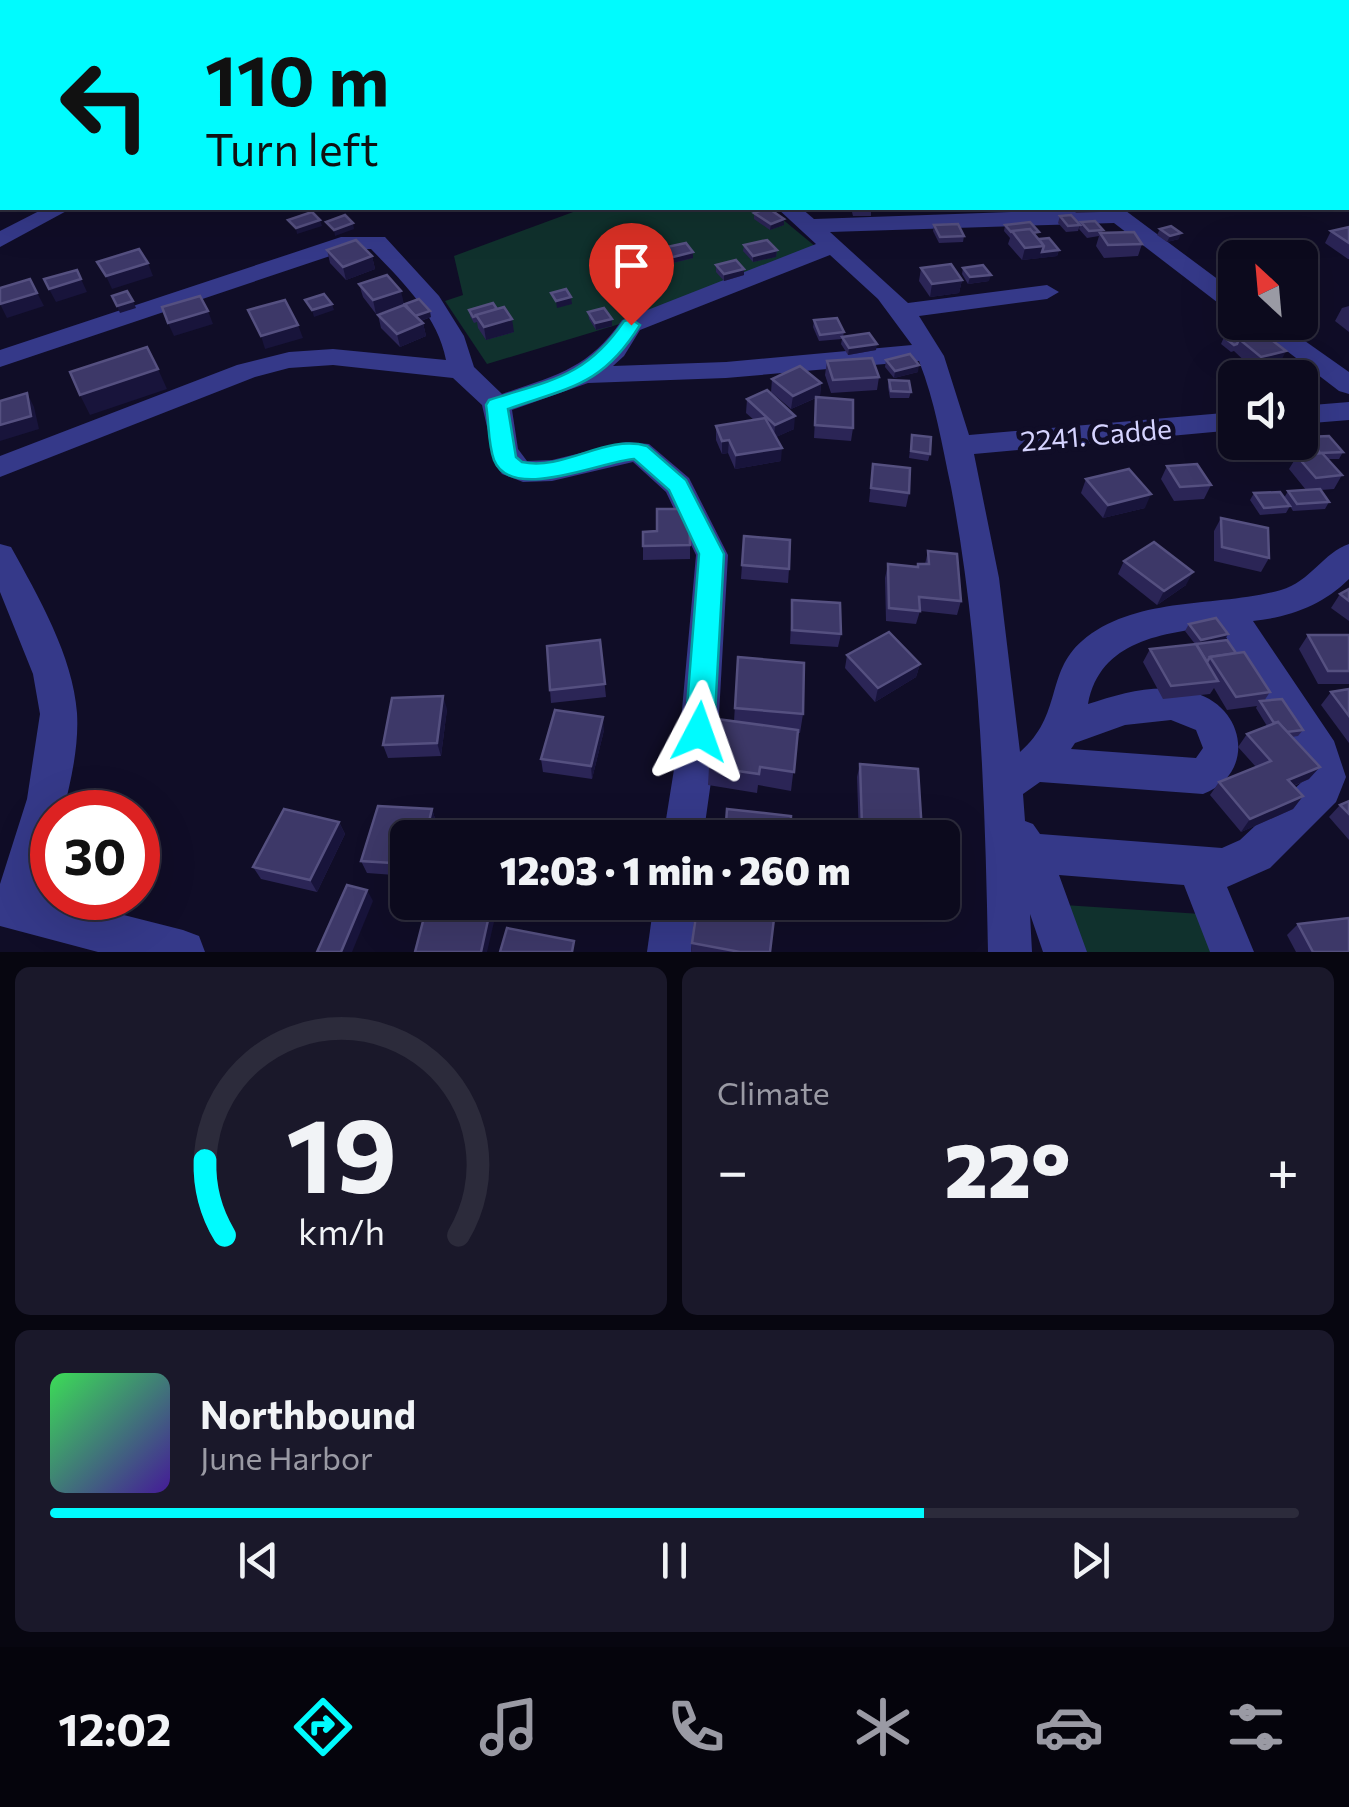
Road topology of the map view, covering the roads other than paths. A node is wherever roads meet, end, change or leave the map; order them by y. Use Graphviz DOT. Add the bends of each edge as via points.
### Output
graph roads {
  1 [pos="677,0"];
  2 [pos="692,0"];
  3 [pos="57,210"];
  4 [pos="1113,212"];
  5 [pos="806,219"];
  6 [pos="0,240"];
  7 [pos="1218,291"];
  8 [pos="1048,292"];
  9 [pos="902,311"];
  10 [pos="1286,340"];
  11 [pos="928,352"];
  12 [pos="0,359"];
  13 [pos="461,370"];
  14 [pos="585,375"];
  15 [pos="1349,385"];
  16 [pos="497,405"];
  17 [pos="1349,410"];
  18 [pos="1318,413"];
  19 [pos="1218,423"];
  20 [pos="957,446"];
  21 [pos="0,467"];
  22 [pos="0,556"];
  23 [pos="1349,556"];
  24 [pos="1228,612"];
  25 [pos="1064,730"];
  26 [pos="1036,764"];
  27 [pos="1012,819"];
  28 [pos="686,820"];
  29 [pos="1197,866"];
  30 [pos="8,906"];
  31 [pos="673,920"];
  32 [pos="183,952"];
  33 [pos="670,952"];
  34 [pos="1010,952"];
  35 [pos="1065,952"];
  36 [pos="1232,952"];
  1 -- 2 [label="street"];
  3 -- 6 [label="street"];
  4 -- 5 [label="street"];
  4 -- 7 [label="street"];
  5 -- 9 [label="street"];
  5 -- 14 [label="street" via="631,325 615,350"];
  8 -- 9 [label="street"];
  9 -- 11 [label="street"];
  10 -- 15 [label="street"];
  11 -- 14 [label="street"];
  11 -- 20 [label="street"];
  12 -- 13 [label="street" via="364,239 391,255 452,332"];
  13 -- 16 [label="street"];
  13 -- 21 [label="street" via="333,357 290,360"];
  14 -- 16 [label="street"];
  16 -- 28 [label="street" via="505,460 516,469 567,468 613,452 639,451 678,486 712,554"];
  17 -- 18 [label="street"];
  19 -- 20 [label="street, 2241. Cadde"];
  20 -- 27 [label="street" via="989,621"];
  22 -- 30 [label="street" via="48,668 58,711 58,740"];
  23 -- 24 [label="street" via="1309,594"];
  24 -- 25 [label="street" via="1131,629 1107,642 1080,670"];
  24 -- 29 [label="street" via="1320,753 1326,777 1322,789 1255,854 1222,868"];
  25 -- 26 [label="street"];
  25 -- 26 [label="street" via="1121,708 1182,706 1214,725 1221,752 1202,776"];
  26 -- 27 [label="street"];
  27 -- 29 [label="street"];
  27 -- 34 [label="street"];
  27 -- 35 [label="street"];
  29 -- 36 [label="street"];
  30 -- 32 [label="street"];
  31 -- 33 [label="street"];
}
